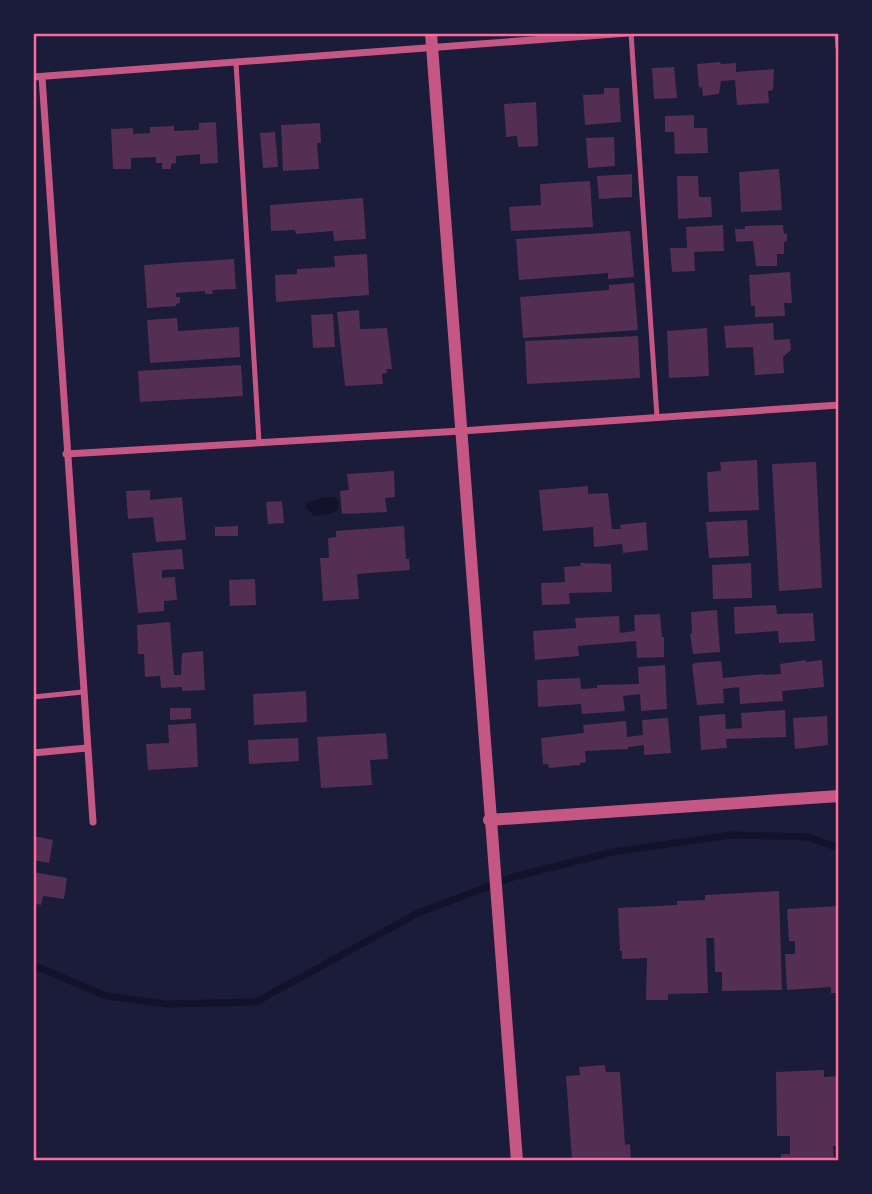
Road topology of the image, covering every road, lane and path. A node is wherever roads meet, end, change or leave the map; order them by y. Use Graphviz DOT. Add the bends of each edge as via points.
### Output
graph roads {
  1 [pos="431,33"];
  2 [pos="630,33"];
  3 [pos="838,33"];
  4 [pos="839,47"];
  5 [pos="432,48"];
  6 [pos="236,63"];
  7 [pos="38,77"];
  8 [pos="839,405"];
  9 [pos="657,417"];
  10 [pos="461,431"];
  11 [pos="259,442"];
  12 [pos="66,454"];
  13 [pos="83,692"];
  14 [pos="33,697"];
  15 [pos="87,748"];
  16 [pos="33,753"];
  17 [pos="839,796"];
  18 [pos="489,820"];
  19 [pos="93,822"];
  20 [pos="517,1161"];
  1 -- 5 [label="street"];
  2 -- 5 [label="street"];
  2 -- 9 [label="lane"];
  3 -- 4 [label="street"];
  5 -- 6 [label="street"];
  5 -- 10 [label="street"];
  6 -- 7 [label="street"];
  6 -- 11 [label="lane"];
  7 -- 12 [label="street"];
  8 -- 9 [label="street"];
  9 -- 10 [label="street"];
  10 -- 11 [label="street"];
  10 -- 18 [label="street"];
  11 -- 12 [label="street"];
  12 -- 13 [label="street"];
  13 -- 14 [label="lane"];
  13 -- 15 [label="street"];
  15 -- 16 [label="street"];
  15 -- 19 [label="street"];
  17 -- 18 [label="street"];
  18 -- 20 [label="street"];
}
